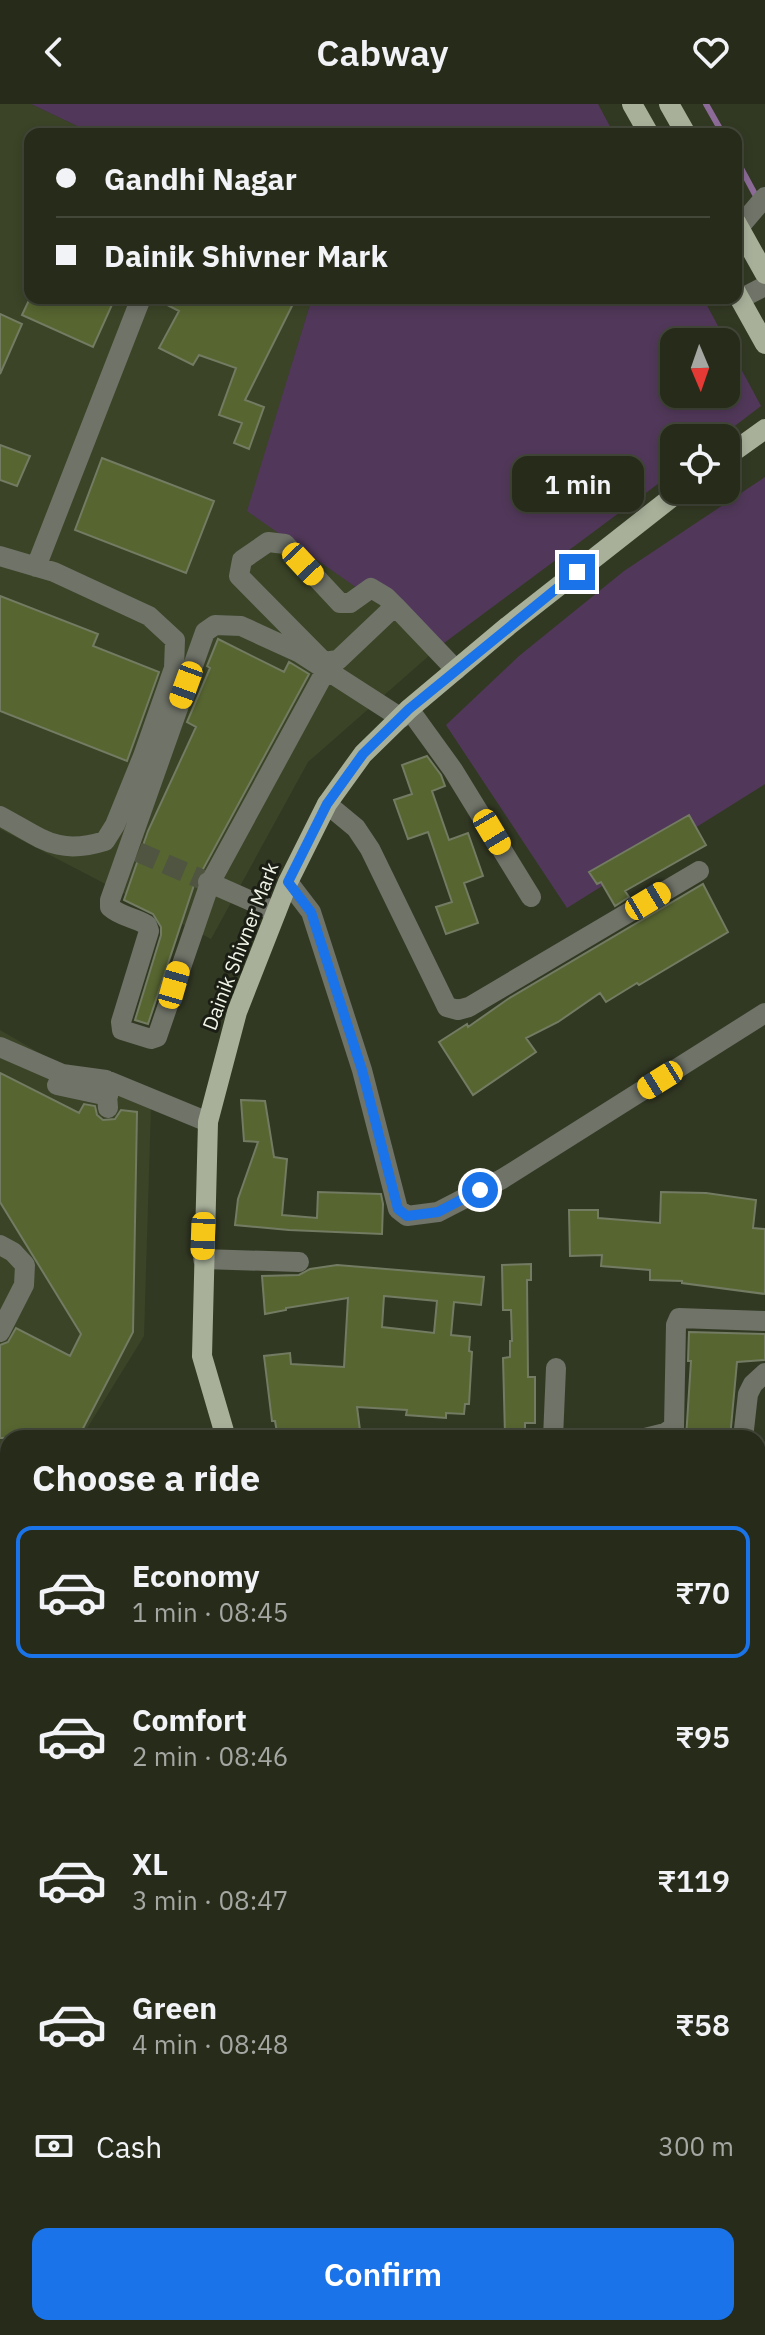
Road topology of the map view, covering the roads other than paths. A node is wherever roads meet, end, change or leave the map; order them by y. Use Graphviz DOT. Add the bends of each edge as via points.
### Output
graph roads {
  1 [pos="632,104"];
  2 [pos="669,104"];
  3 [pos="646,128"];
  4 [pos="683,128"];
  5 [pos="760,203"];
  6 [pos="742,222"];
  7 [pos="742,235"];
  8 [pos="765,274"];
  9 [pos="765,286"];
  10 [pos="742,294"];
  11 [pos="742,302"];
  12 [pos="139,304"];
  13 [pos="765,344"];
  14 [pos="765,429"];
  15 [pos="740,447"];
  16 [pos="664,504"];
  17 [pos="0,556"];
  18 [pos="36,567"];
  19 [pos="395,606"];
  20 [pos="326,670"];
  21 [pos="456,670"];
  22 [pos="405,714"];
  23 [pos="327,804"];
  24 [pos="0,816"];
  25 [pos="699,871"];
  26 [pos="288,882"];
  27 [pos="209,883"];
  28 [pos="531,897"];
  29 [pos="276,912"];
  30 [pos="765,1013"];
  31 [pos="0,1047"];
  32 [pos="0,1057"];
  33 [pos="107,1095"];
  34 [pos="208,1122"];
  35 [pos="0,1245"];
  36 [pos="203,1259"];
  37 [pos="299,1262"];
  38 [pos="765,1321"];
  39 [pos="0,1332"];
  40 [pos="556,1368"];
  41 [pos="765,1373"];
  42 [pos="224,1430"];
  43 [pos="550,1430"];
  44 [pos="669,1430"];
  45 [pos="744,1430"];
  1 -- 3 [label="main road"];
  2 -- 4 [label="main road"];
  5 -- 6 [label="street"];
  7 -- 8 [label="main road"];
  9 -- 10 [label="street"];
  11 -- 13 [label="main road"];
  12 -- 18 [label="street"];
  14 -- 15 [label="main road"];
  16 -- 21 [label="main road, Dainik Shivner Mark"];
  17 -- 18 [label="street"];
  18 -- 24 [label="street" via="149,616 175,640 174,668 105,841 62,848"];
  19 -- 19 [label="street" via="371,588 350,603 340,603 280,542 268,542 240,564 239,576 324,662 338,660"];
  19 -- 21 [label="street"];
  20 -- 22 [label="street"];
  20 -- 27 [label="street"];
  20 -- 27 [label="street" via="241,626 215,625 205,632 133,850 113,890 110,907 147,925 149,931 122,1030 157,1037"];
  21 -- 22 [label="main road, Dainik Shivner Mark"];
  22 -- 23 [label="main road, Dainik Shivner Mark" via="363,754"];
  22 -- 28 [label="street" via="453,770"];
  23 -- 25 [label="street" via="356,828 370,849 447,1007 458,1010"];
  23 -- 26 [label="main road, Dainik Shivner Mark"];
  26 -- 29 [label="main road, Dainik Shivner Mark"];
  26 -- 30 [label="street" via="311,912 362,1070 398,1209 407,1216 438,1212 502,1179"];
  27 -- 29 [label="street"];
  29 -- 34 [label="main road, Dainik Shivner Mark" via="237,1012"];
  31 -- 33 [label="street"];
  32 -- 33 [label="street" via="60,1086"];
  33 -- 34 [label="street"];
  34 -- 36 [label="main road, Dainik Shivner Mark"];
  35 -- 39 [label="street" via="25,1265 24,1285"];
  36 -- 37 [label="street"];
  36 -- 42 [label="main road, Dainik Shivner Mark" via="202,1356"];
  38 -- 44 [label="street" via="679,1318 674,1427"];
  40 -- 43 [label="street"];
  41 -- 45 [label="street" via="748,1394"];
}
